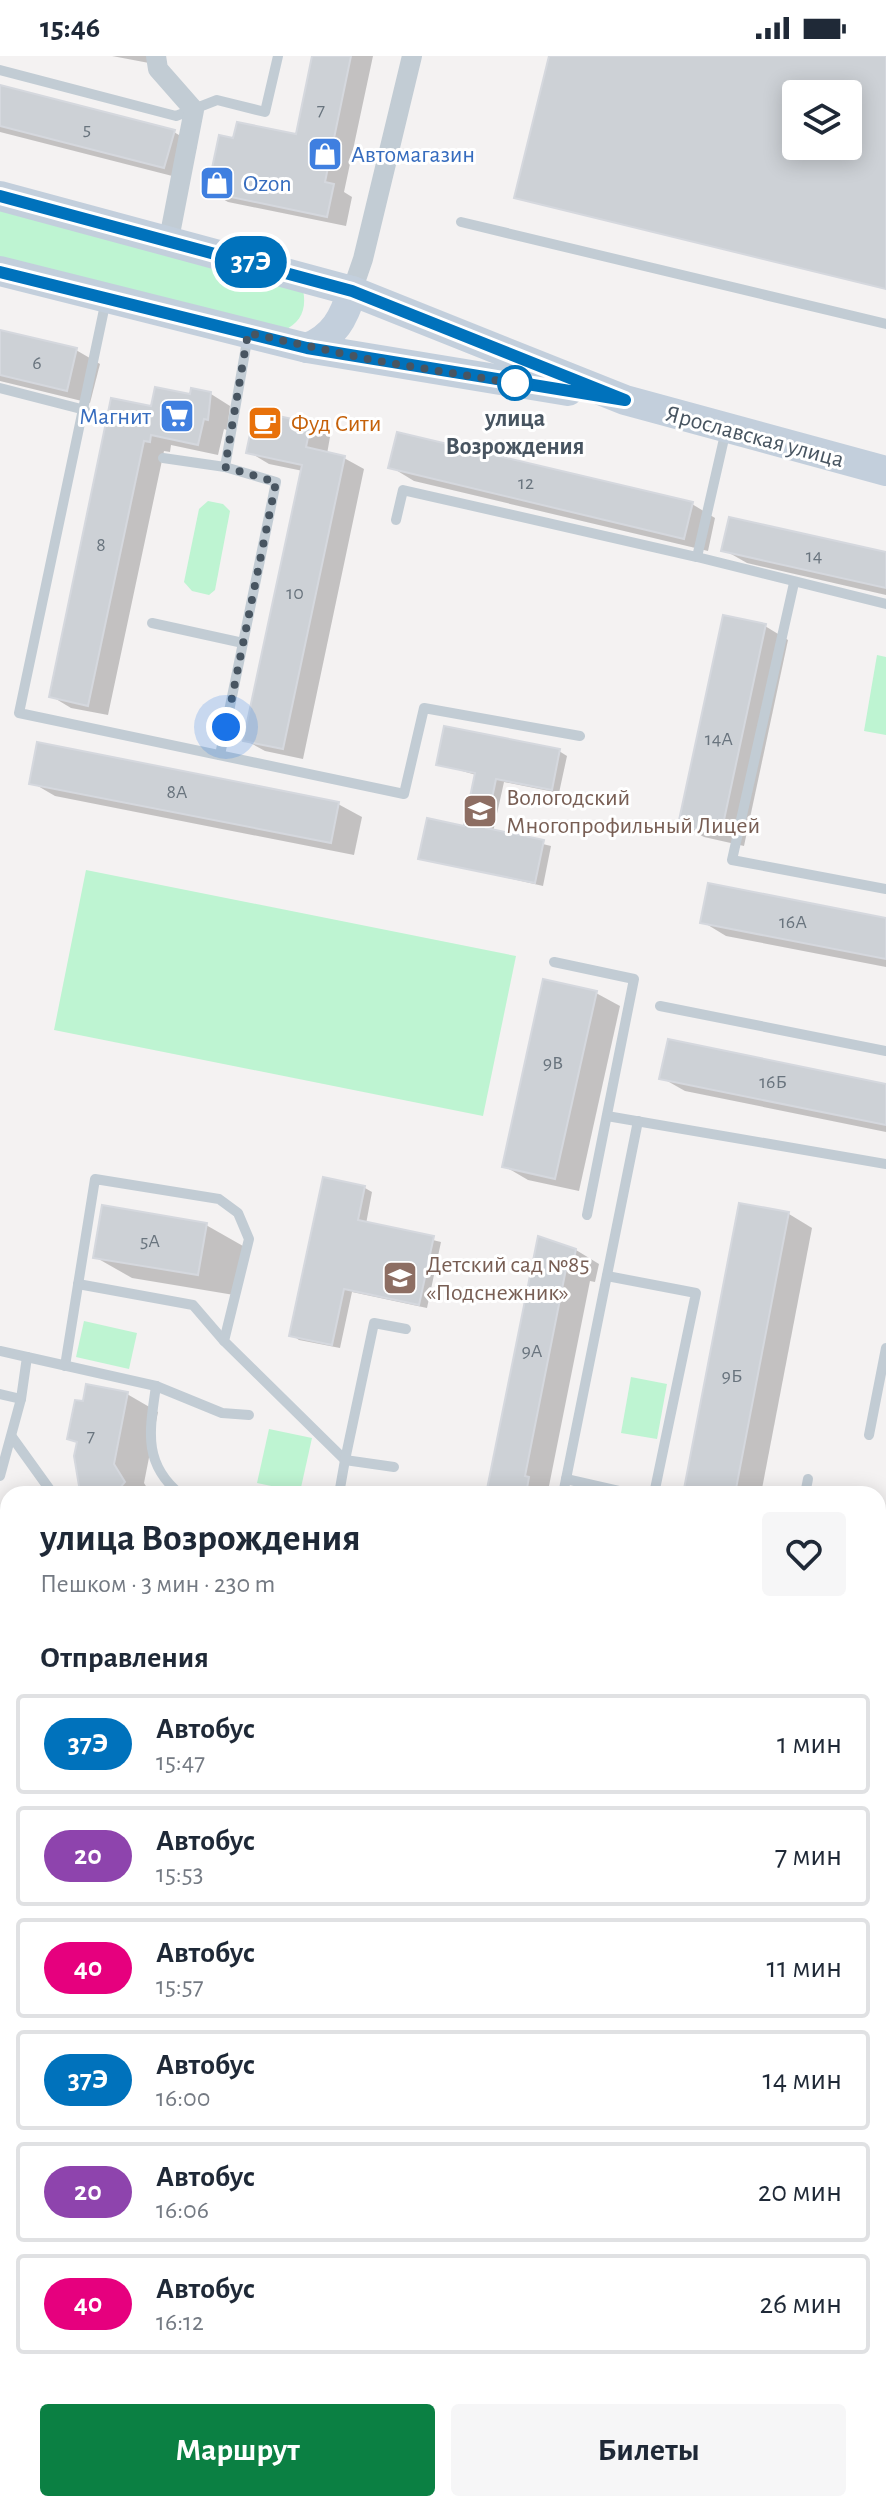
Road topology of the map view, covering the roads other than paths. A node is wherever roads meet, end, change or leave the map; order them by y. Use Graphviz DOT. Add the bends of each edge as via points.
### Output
graph roads {
  1 [pos="156,56"];
  2 [pos="278,56"];
  3 [pos="412,56"];
  4 [pos="0,70"];
  5 [pos="194,110"];
  6 [pos="0,196"];
  7 [pos="461,222"];
  8 [pos="169,239"];
  9 [pos="0,271"];
  10 [pos="352,291"];
  11 [pos="106,298"];
  12 [pos="886,324"];
  13 [pos="248,333"];
  14 [pos="307,348"];
  15 [pos="0,388"];
  16 [pos="625,400"];
  17 [pos="85,410"];
  18 [pos="726,430"];
  19 [pos="163,458"];
  20 [pos="225,467"];
  21 [pos="886,471"];
  22 [pos="396,520"];
  23 [pos="697,557"];
  24 [pos="794,583"];
  25 [pos="886,604"];
  26 [pos="152,623"];
  27 [pos="243,643"];
  28 [pos="580,736"];
  29 [pos="220,755"];
  30 [pos="886,889"];
  31 [pos="554,962"];
  32 [pos="660,1006"];
  33 [pos="886,1051"];
  34 [pos="607,1116"];
  35 [pos="638,1121"];
  36 [pos="886,1164"];
  37 [pos="587,1215"];
  38 [pos="607,1276"];
  39 [pos="78,1284"];
  40 [pos="406,1329"];
  41 [pos="224,1341"];
  42 [pos="886,1348"];
  43 [pos="0,1351"];
  44 [pos="27,1357"];
  45 [pos="65,1366"];
  46 [pos="156,1386"];
  47 [pos="0,1394"];
  48 [pos="21,1399"];
  49 [pos="249,1415"];
  50 [pos="869,1435"];
  51 [pos="12,1437"];
  52 [pos="345,1460"];
  53 [pos="394,1467"];
  54 [pos="0,1476"];
  55 [pos="566,1479"];
  56 [pos="808,1479"];
  57 [pos="47,1486"];
  58 [pos="170,1486"];
  59 [pos="340,1486"];
  60 [pos="565,1486"];
  61 [pos="597,1486"];
  62 [pos="656,1486"];
  63 [pos="807,1486"];
  1 -- 5 [label="street" via="158,69"];
  2 -- 5 [label="lane" via="265,112 217,100"];
  3 -- 10 [label="street"];
  4 -- 5 [label="lane" via="176,116"];
  5 -- 8 [label="street"];
  6 -- 8 [label="street, Ярославская улица"];
  7 -- 12 [label="lane"];
  8 -- 10 [label="street, Ярославская улица"];
  9 -- 11 [label="street, Ярославская улица"];
  10 -- 14 [label="street" via="338,326"];
  10 -- 16 [label="street, Ярославская улица"];
  11 -- 13 [label="street, Ярославская улица"];
  11 -- 17 [label="lane"];
  13 -- 14 [label="street, Ярославская улица"];
  13 -- 20 [label="lane"];
  14 -- 16 [label="street, Ярославская улица"];
  15 -- 17 [label="lane"];
  16 -- 18 [label="street, Ярославская улица"];
  17 -- 29 [label="lane" via="19,713"];
  18 -- 21 [label="street, Ярославская улица"];
  18 -- 23 [label="lane"];
  19 -- 20 [label="lane"];
  20 -- 27 [label="lane" via="276,482"];
  22 -- 23 [label="lane" via="403,490"];
  23 -- 24 [label="lane"];
  24 -- 25 [label="lane"];
  24 -- 30 [label="lane" via="732,860"];
  26 -- 27 [label="lane"];
  27 -- 29 [label="lane"];
  28 -- 29 [label="lane" via="424,708 404,794"];
  31 -- 34 [label="lane" via="634,979"];
  32 -- 33 [label="lane"];
  34 -- 35 [label="lane"];
  34 -- 37 [label="lane"];
  35 -- 36 [label="lane"];
  35 -- 38 [label="lane"];
  38 -- 55 [label="lane"];
  38 -- 62 [label="lane" via="696,1293"];
  39 -- 41 [label="lane" via="193,1305"];
  39 -- 41 [label="lane" via="95,1179 219,1199 238,1213 249,1239"];
  39 -- 45 [label="lane"];
  40 -- 52 [label="lane" via="374,1323"];
  41 -- 52 [label="lane"];
  42 -- 50 [label="lane"];
  43 -- 44 [label="lane"];
  44 -- 45 [label="lane"];
  44 -- 48 [label="lane"];
  45 -- 46 [label="lane"];
  46 -- 49 [label="lane" via="222,1413"];
  46 -- 58 [label="lane" via="150,1452"];
  47 -- 48 [label="lane"];
  48 -- 51 [label="lane"];
  51 -- 54 [label="lane"];
  51 -- 57 [label="lane"];
  52 -- 53 [label="lane"];
  52 -- 59 [label="lane"];
  55 -- 60 [label="lane"];
  55 -- 61 [label="lane"];
  56 -- 63 [label="lane"];
}
